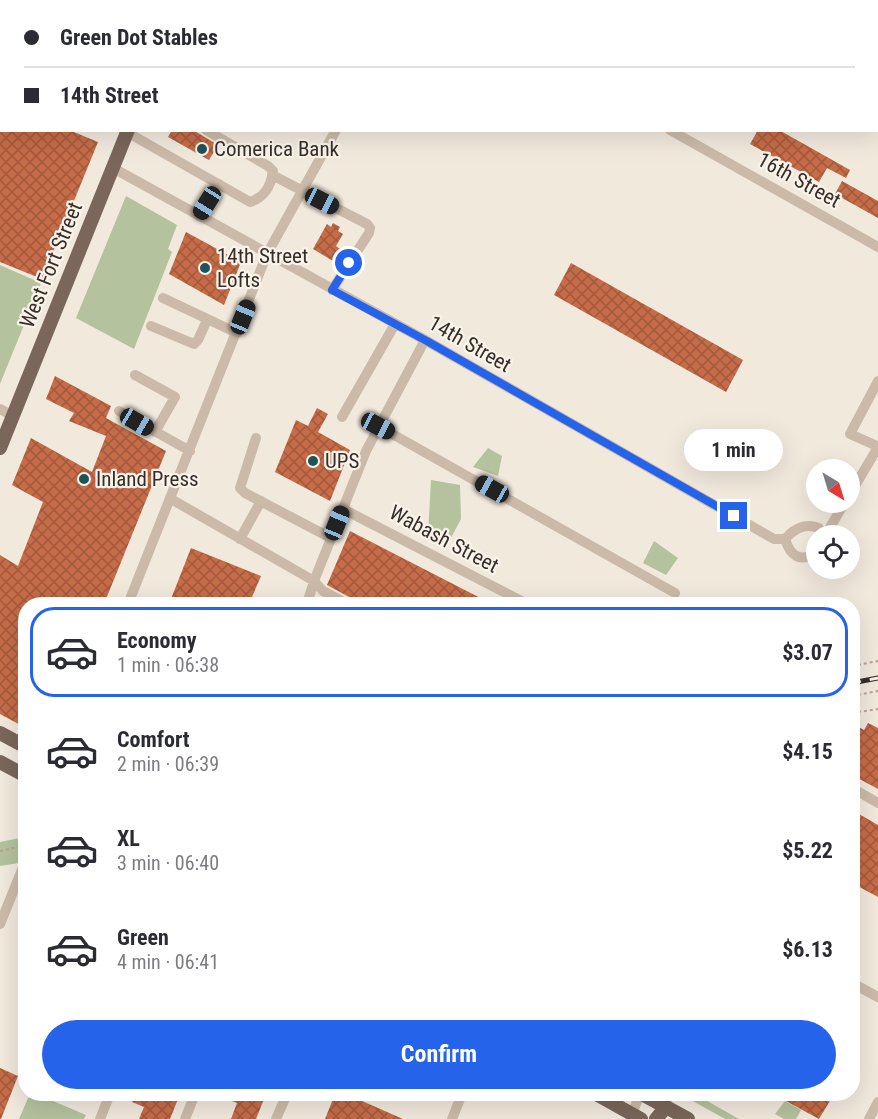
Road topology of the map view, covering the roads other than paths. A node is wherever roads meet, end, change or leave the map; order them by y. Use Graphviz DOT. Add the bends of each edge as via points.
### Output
graph roads {
  1 [pos="126,132"];
  2 [pos="128,132"];
  3 [pos="209,132"];
  4 [pos="335,132"];
  5 [pos="674,132"];
  6 [pos="113,168"];
  7 [pos="272,175"];
  8 [pos="219,184"];
  9 [pos="302,191"];
  10 [pos="199,216"];
  11 [pos="878,247"];
  12 [pos="267,254"];
  13 [pos="332,290"];
  14 [pos="163,298"];
  15 [pos="207,320"];
  16 [pos="395,324"];
  17 [pos="151,326"];
  18 [pos="237,333"];
  19 [pos="425,340"];
  20 [pos="135,375"];
  21 [pos="878,381"];
  22 [pos="0,409"];
  23 [pos="119,411"];
  24 [pos="13,416"];
  25 [pos="342,417"];
  26 [pos="378,426"];
  27 [pos="155,432"];
  28 [pos="256,438"];
  29 [pos="878,447"];
  30 [pos="0,448"];
  31 [pos="190,451"];
  32 [pos="860,477"];
  33 [pos="171,499"];
  34 [pos="261,501"];
  35 [pos="343,509"];
  36 [pos="806,526"];
  37 [pos="331,538"];
  38 [pos="240,539"];
  39 [pos="779,539"];
  40 [pos="806,558"];
  41 [pos="314,581"];
  42 [pos="675,593"];
  43 [pos="131,597"];
  44 [pos="309,597"];
  45 [pos="334,597"];
  46 [pos="513,597"];
  47 [pos="0,733"];
  48 [pos="18,743"];
  49 [pos="0,762"];
  50 [pos="18,772"];
  51 [pos="860,793"];
  52 [pos="878,803"];
  53 [pos="18,879"];
  54 [pos="0,924"];
  55 [pos="860,987"];
  56 [pos="878,997"];
  57 [pos="107,1101"];
  58 [pos="192,1101"];
  59 [pos="284,1101"];
  60 [pos="459,1101"];
  61 [pos="613,1101"];
  62 [pos="639,1101"];
  63 [pos="666,1101"];
  64 [pos="668,1101"];
  65 [pos="878,1102"];
  66 [pos="634,1117"];
  67 [pos="100,1119"];
  68 [pos="185,1119"];
  69 [pos="276,1119"];
  70 [pos="452,1119"];
  71 [pos="656,1119"];
  72 [pos="688,1119"];
  73 [pos="869,1119"];
  1 -- 6 [label="main road, West Fort Street"];
  2 -- 8 [label="street"];
  3 -- 7 [label="street" via="268,166"];
  4 -- 9 [label="street"];
  5 -- 11 [label="street, 16th Street"];
  6 -- 10 [label="street, 14th Street"];
  6 -- 24 [label="main road, West Fort Street"];
  7 -- 8 [label="street" via="265,193 250,202"];
  7 -- 9 [label="street"];
  8 -- 10 [label="street"];
  9 -- 12 [label="street"];
  9 -- 13 [label="street" via="370,228"];
  10 -- 12 [label="street, 14th Street"];
  12 -- 13 [label="street, 14th Street"];
  12 -- 18 [label="street"];
  13 -- 16 [label="street, 14th Street"];
  14 -- 15 [label="street"];
  15 -- 17 [label="street" via="194,344"];
  15 -- 18 [label="street"];
  16 -- 19 [label="street, 14th Street"];
  16 -- 25 [label="street"];
  18 -- 31 [label="street"];
  19 -- 26 [label="street"];
  19 -- 39 [label="street, 14th Street"];
  20 -- 27 [label="street" via="175,397"];
  21 -- 29 [label="street" via="850,434"];
  22 -- 24 [label="street"];
  23 -- 27 [label="street"];
  24 -- 30 [label="main road, West Fort Street"];
  26 -- 35 [label="street"];
  26 -- 42 [label="street"];
  27 -- 31 [label="street"];
  28 -- 34 [label="street" via="240,485 245,493"];
  29 -- 32 [label="street"];
  31 -- 33 [label="street"];
  33 -- 38 [label="street"];
  33 -- 43 [label="street"];
  34 -- 37 [label="street"];
  34 -- 38 [label="street"];
  35 -- 37 [label="street"];
  35 -- 46 [label="street, Wabash Street"];
  36 -- 39 [label="street"];
  37 -- 41 [label="street"];
  38 -- 41 [label="street"];
  39 -- 40 [label="street, 14th Street" via="797,558"];
  41 -- 44 [label="street"];
  41 -- 45 [label="street"];
  47 -- 48 [label="main road"];
  49 -- 50 [label="main road"];
  51 -- 52 [label="street"];
  53 -- 54 [label="street"];
  55 -- 56 [label="street"];
  57 -- 67 [label="street"];
  58 -- 68 [label="street"];
  59 -- 69 [label="street"];
  60 -- 70 [label="street"];
  61 -- 66 [label="main road"];
  62 -- 66 [label="street"];
  63 -- 71 [label="main road"];
  64 -- 72 [label="main road"];
  65 -- 73 [label="street"];
}
